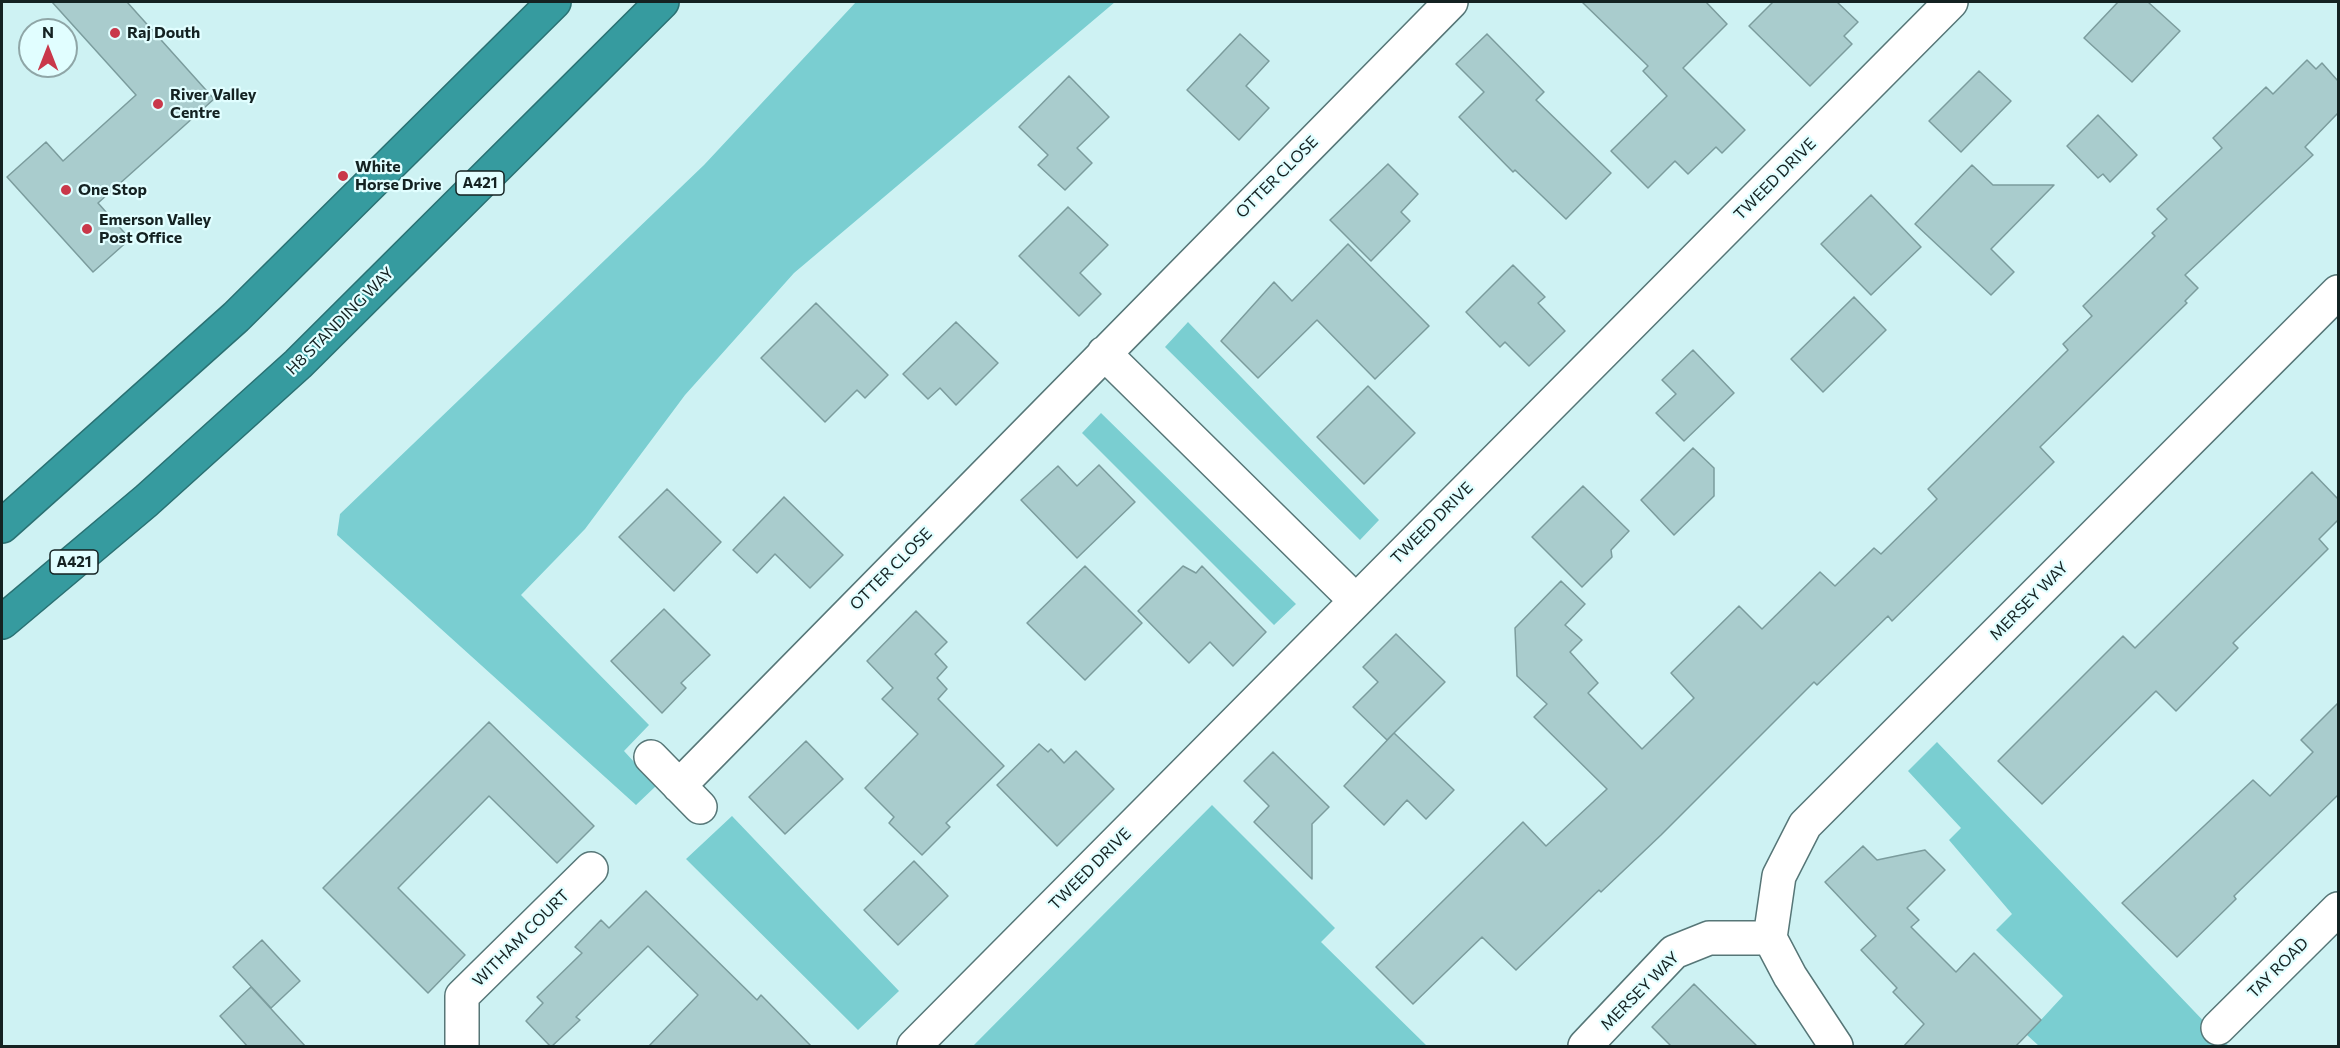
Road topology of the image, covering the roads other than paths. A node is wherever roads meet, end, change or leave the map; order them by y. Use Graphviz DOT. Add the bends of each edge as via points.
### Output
graph roads {
  1 [pos="554,2"];
  2 [pos="662,2"];
  3 [pos="1451,2"];
  4 [pos="1952,2"];
  5 [pos="2338,292"];
  6 [pos="1104,353"];
  7 [pos="2,526"];
  8 [pos="1355,600"];
  9 [pos="2,622"];
  10 [pos="651,757"];
  11 [pos="591,869"];
  12 [pos="2338,909"];
  13 [pos="1770,938"];
  14 [pos="2217,1028"];
  15 [pos="462,1047"];
  16 [pos="914,1047"];
  17 [pos="1585,1047"];
  18 [pos="1836,1047"];
  1 -- 7 [label="highway" via="237,317"];
  2 -- 9 [label="highway, H8 STANDING WAY / A421" via="298,364 146,501"];
  3 -- 6 [label="street, OTTER CLOSE"];
  4 -- 8 [label="street, TWEED DRIVE"];
  5 -- 13 [label="street, MERSEY WAY" via="1805,825 1779,876"];
  6 -- 8 [label="street"];
  6 -- 10 [label="street, OTTER CLOSE" via="689,796"];
  8 -- 16 [label="street, TWEED DRIVE"];
  11 -- 15 [label="street, WITHAM COURT" via="462,996"];
  12 -- 14 [label="street, TAY ROAD"];
  13 -- 17 [label="street, MERSEY WAY" via="1709,939 1674,952"];
  13 -- 18 [label="street"];
}
